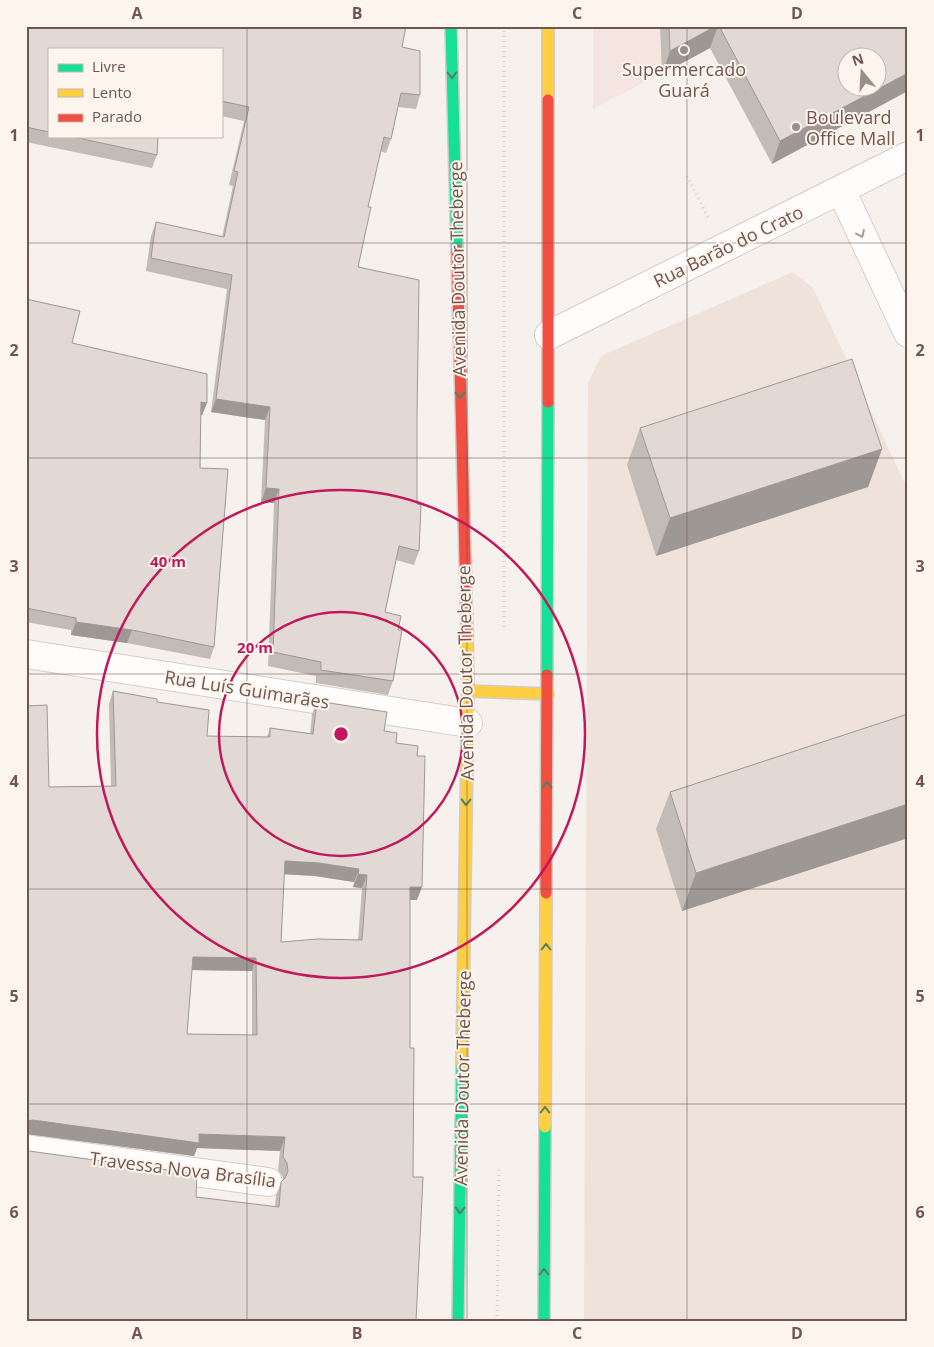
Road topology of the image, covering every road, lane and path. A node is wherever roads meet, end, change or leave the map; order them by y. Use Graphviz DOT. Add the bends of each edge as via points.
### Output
graph roads {
  1 [pos="451,26"];
  2 [pos="548,26"];
  3 [pos="908,156"];
  4 [pos="687,176"];
  5 [pos="841,190"];
  6 [pos="709,220"];
  7 [pos="908,332"];
  8 [pos="549,335"];
  9 [pos="26,654"];
  10 [pos="468,691"];
  11 [pos="548,694"];
  12 [pos="468,723"];
  13 [pos="26,1149"];
  14 [pos="268,1182"];
  15 [pos="458,1321"];
  16 [pos="544,1321"];
  1 -- 10 [label="main road, Avenida Doutor Theberge, one-way"];
  2 -- 8 [label="main road"];
  3 -- 5 [label="street, Rua Barão do Crato"];
  4 -- 6 [label="path"];
  5 -- 7 [label="street, one-way"];
  5 -- 8 [label="street, Rua Barão do Crato"];
  8 -- 11 [label="main road"];
  9 -- 12 [label="street, Rua Luís Guimarães"];
  10 -- 11 [label="main road"];
  10 -- 12 [label="main road, Avenida Doutor Theberge"];
  16 -- 11 [label="main road, one-way"];
  12 -- 15 [label="main road, Avenida Doutor Theberge, one-way"];
  13 -- 14 [label="street, Travessa Nova Brasília"];
}
